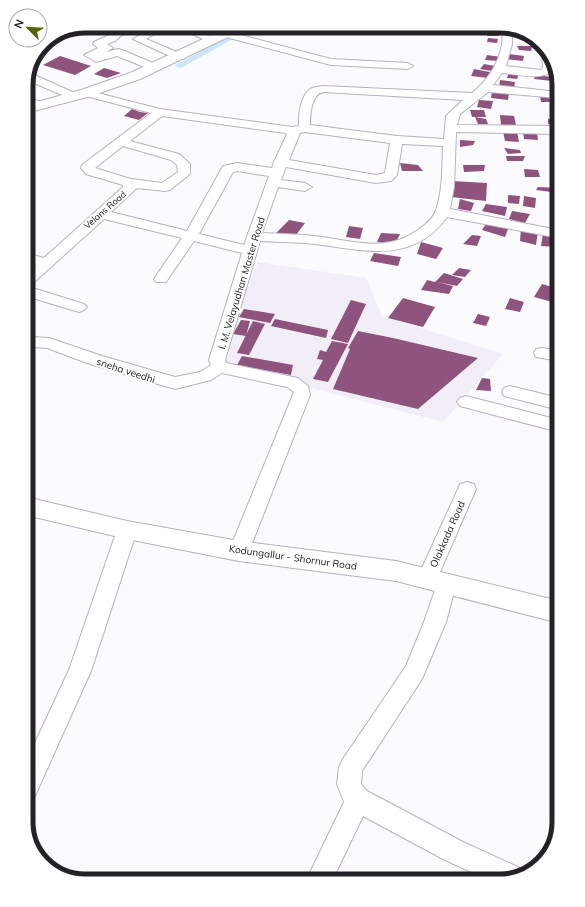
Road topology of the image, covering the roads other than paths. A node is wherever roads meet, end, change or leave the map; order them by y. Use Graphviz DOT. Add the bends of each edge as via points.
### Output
graph roads {
  1 [pos="118,33"];
  2 [pos="149,33"];
  3 [pos="197,33"];
  4 [pos="234,33"];
  5 [pos="508,34"];
  6 [pos="213,40"];
  7 [pos="180,57"];
  8 [pos="408,66"];
  9 [pos="156,68"];
  10 [pos="549,68"];
  11 [pos="499,69"];
  12 [pos="34,78"];
  13 [pos="485,88"];
  14 [pos="552,93"];
  15 [pos="80,94"];
  16 [pos="474,97"];
  17 [pos="33,102"];
  18 [pos="40,105"];
  19 [pos="33,107"];
  20 [pos="160,112"];
  21 [pos="450,128"];
  22 [pos="299,130"];
  23 [pos="552,130"];
  24 [pos="397,140"];
  25 [pos="121,142"];
  26 [pos="449,142"];
  27 [pos="277,173"];
  28 [pos="130,182"];
  29 [pos="305,187"];
  30 [pos="442,212"];
  31 [pos="101,214"];
  32 [pos="552,233"];
  33 [pos="190,236"];
  34 [pos="251,244"];
  35 [pos="33,259"];
  36 [pos="46,263"];
  37 [pos="33,276"];
  38 [pos="161,280"];
  39 [pos="33,286"];
  40 [pos="79,307"];
  41 [pos="33,343"];
  42 [pos="542,353"];
  43 [pos="552,355"];
  44 [pos="220,368"];
  45 [pos="510,392"];
  46 [pos="466,402"];
  47 [pos="552,402"];
  48 [pos="552,424"];
  49 [pos="467,489"];
  50 [pos="33,508"];
  51 [pos="127,530"];
  52 [pos="239,551"];
  53 [pos="437,581"];
  54 [pos="552,610"];
  55 [pos="33,773"];
  56 [pos="358,800"];
  57 [pos="482,873"];
  58 [pos="322,874"];
  1 -- 9 [label="street" via="98,44"];
  2 -- 7 [label="street" via="138,39"];
  3 -- 6 [label="street"];
  4 -- 6 [label="main road"];
  4 -- 8 [label="street" via="331,62"];
  5 -- 11 [label="street" via="504,60"];
  6 -- 7 [label="main road"];
  7 -- 9 [label="main road"];
  9 -- 15 [label="main road"];
  10 -- 11 [label="street" via="543,73"];
  11 -- 13 [label="street"];
  12 -- 15 [label="street"];
  13 -- 14 [label="street"];
  13 -- 16 [label="street"];
  15 -- 18 [label="main road"];
  15 -- 20 [label="street"];
  16 -- 21 [label="street" via="456,110"];
  16 -- 22 [label="street, I. M. Velayudhan Master Road" via="323,89 314,92 310,97"];
  17 -- 18 [label="street"];
  18 -- 19 [label="main road"];
  20 -- 22 [label="street"];
  20 -- 25 [label="street, Velans Road"];
  21 -- 23 [label="street"];
  21 -- 26 [label="street"];
  22 -- 24 [label="street"];
  22 -- 27 [label="street, I. M. Velayudhan Master Road" via="294,133"];
  24 -- 26 [label="street"];
  24 -- 27 [label="street" via="391,175 386,178"];
  25 -- 28 [label="street, Velans Road" via="87,170"];
  25 -- 28 [label="street" via="175,157 185,166 184,174 165,187"];
  26 -- 30 [label="street" via="448,177"];
  27 -- 29 [label="street"];
  27 -- 33 [label="street" via="237,167 228,169"];
  27 -- 34 [label="street, I. M. Velayudhan Master Road"];
  28 -- 31 [label="street, Velans Road" via="130,188"];
  30 -- 32 [label="street"];
  30 -- 34 [label="street" via="436,224 425,232 389,248 314,240"];
  31 -- 33 [label="street"];
  31 -- 36 [label="street, Velans Road"];
  33 -- 34 [label="street"];
  33 -- 38 [label="street"];
  34 -- 44 [label="street, I. M. Velayudhan Master Road" via="217,360"];
  35 -- 36 [label="street"];
  36 -- 37 [label="street, Velans Road"];
  39 -- 40 [label="street"];
  41 -- 44 [label="street, sneha veedhi" via="49,343 175,383 205,376"];
  42 -- 43 [label="street"];
  44 -- 52 [label="street" via="292,382 302,390"];
  45 -- 47 [label="street"];
  46 -- 48 [label="street"];
  49 -- 53 [label="street, Olakkada Road"];
  50 -- 51 [label="main road, Kodungallur - Shornur Road"];
  51 -- 52 [label="main road, Kodungallur - Shornur Road"];
  51 -- 55 [label="street" via="80,671"];
  52 -- 53 [label="main road, Kodungallur - Shornur Road" via="396,571"];
  53 -- 54 [label="main road, Kodungallur - Shornur Road"];
  53 -- 56 [label="street, Olakkada Road" via="435,622 414,672 351,766 347,780"];
  56 -- 57 [label="street"];
  56 -- 58 [label="street"];
}
